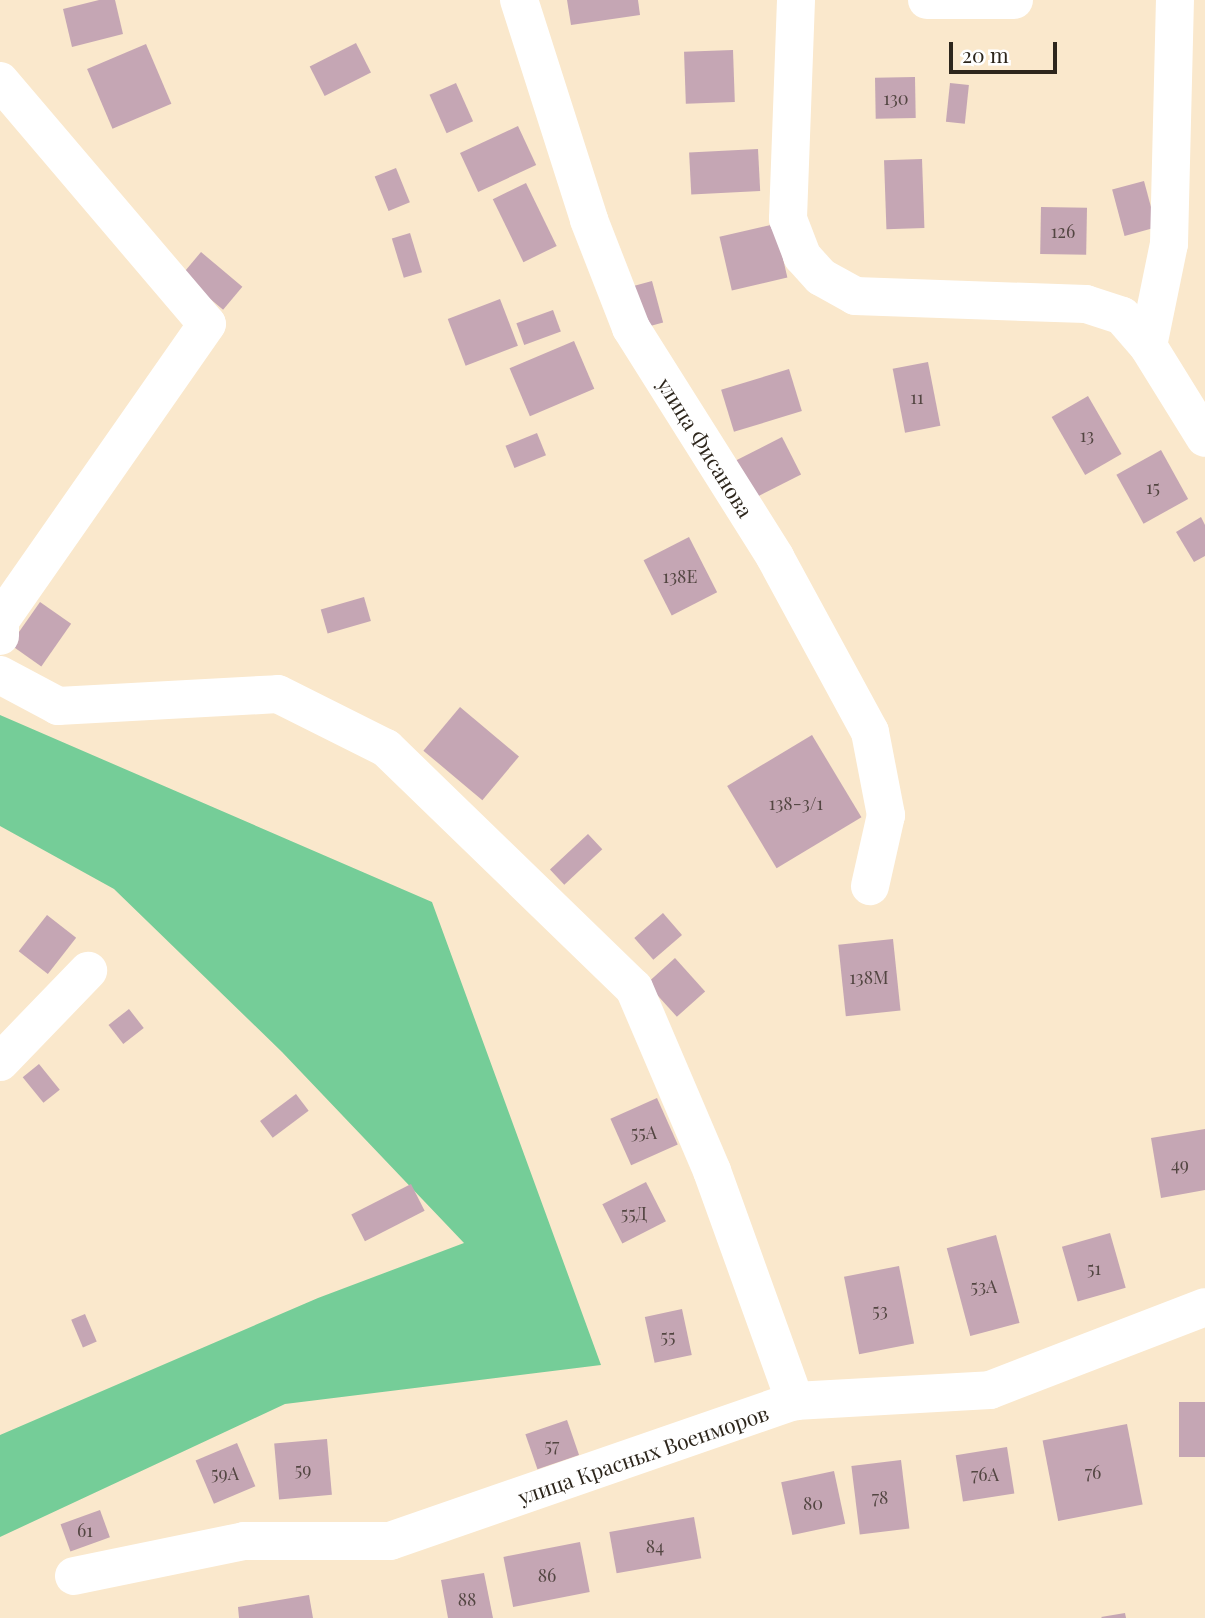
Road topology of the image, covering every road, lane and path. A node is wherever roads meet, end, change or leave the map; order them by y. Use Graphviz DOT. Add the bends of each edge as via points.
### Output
graph roads {
  1 [pos="519,0"];
  2 [pos="796,0"];
  3 [pos="927,0"];
  4 [pos="1014,0"];
  5 [pos="1175,0"];
  6 [pos="0,81"];
  7 [pos="1148,346"];
  8 [pos="1205,438"];
  9 [pos="0,636"];
  10 [pos="0,675"];
  11 [pos="870,886"];
  12 [pos="88,971"];
  13 [pos="0,1062"];
  14 [pos="1205,1307"];
  15 [pos="794,1401"];
  16 [pos="75,1576"];
  1 -- 11 [label="street, улица Фисанова" via="589,220 631,328 775,557 870,732 886,815"];
  2 -- 7 [label="street" via="788,219 802,256 821,277 855,296 1086,304 1122,316"];
  3 -- 4 [label="street"];
  5 -- 7 [label="street" via="1169,244"];
  6 -- 9 [label="street" via="207,324 0,621"];
  7 -- 8 [label="street"];
  10 -- 15 [label="street" via="58,706 278,694 386,748 634,988 712,1171"];
  12 -- 13 [label="street"];
  14 -- 15 [label="street, улица Красных Военморов" via="990,1390"];
  15 -- 16 [label="street, улица Красных Военморов" via="390,1541 244,1541"];
}
